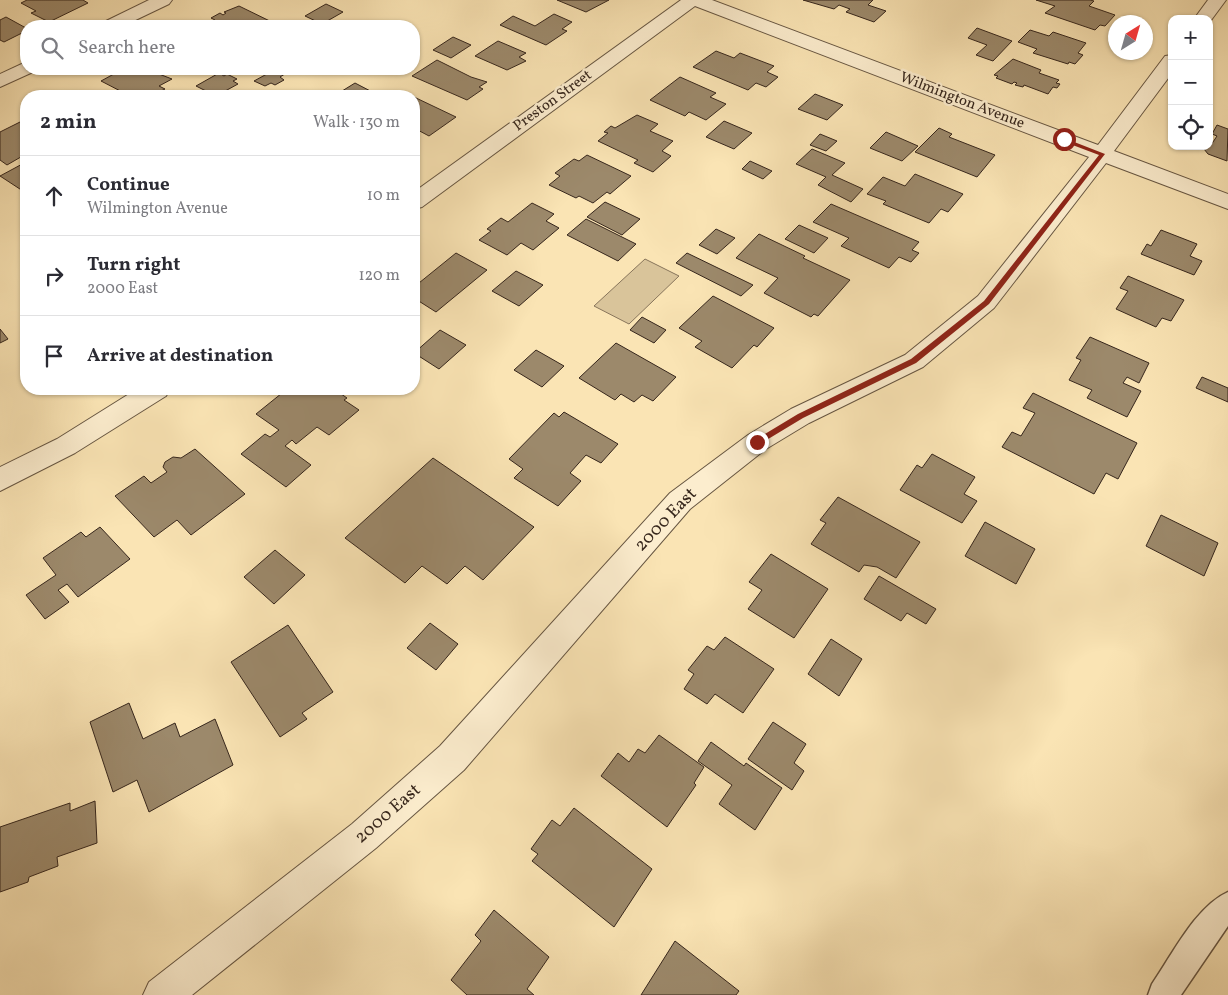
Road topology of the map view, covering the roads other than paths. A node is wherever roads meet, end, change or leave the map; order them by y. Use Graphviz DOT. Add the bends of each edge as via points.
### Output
graph roads {
  1 [pos="163,0"];
  2 [pos="692,0"];
  3 [pos="696,0"];
  4 [pos="1217,0"];
  5 [pos="1206,15"];
  6 [pos="122,20"];
  7 [pos="1168,65"];
  8 [pos="20,71"];
  9 [pos="0,81"];
  10 [pos="1102,154"];
  11 [pos="420,198"];
  12 [pos="1228,202"];
  13 [pos="147,395"];
  14 [pos="0,480"];
  15 [pos="1228,907"];
  16 [pos="162,995"];
  17 [pos="1163,995"];
  1 -- 6 [label="street"];
  2 -- 11 [label="street, Preston Street"];
  3 -- 10 [label="street, Wilmington Avenue"];
  4 -- 5 [label="street"];
  7 -- 10 [label="street, 2000 East"];
  8 -- 9 [label="street"];
  10 -- 12 [label="street, Wilmington Avenue"];
  10 -- 16 [label="street, 2000 East" via="986,302 914,361 800,416 757,442 680,501 452,758 364,836"];
  13 -- 14 [label="street" via="66,446"];
  15 -- 17 [label="lane" via="1214,919"];
}
